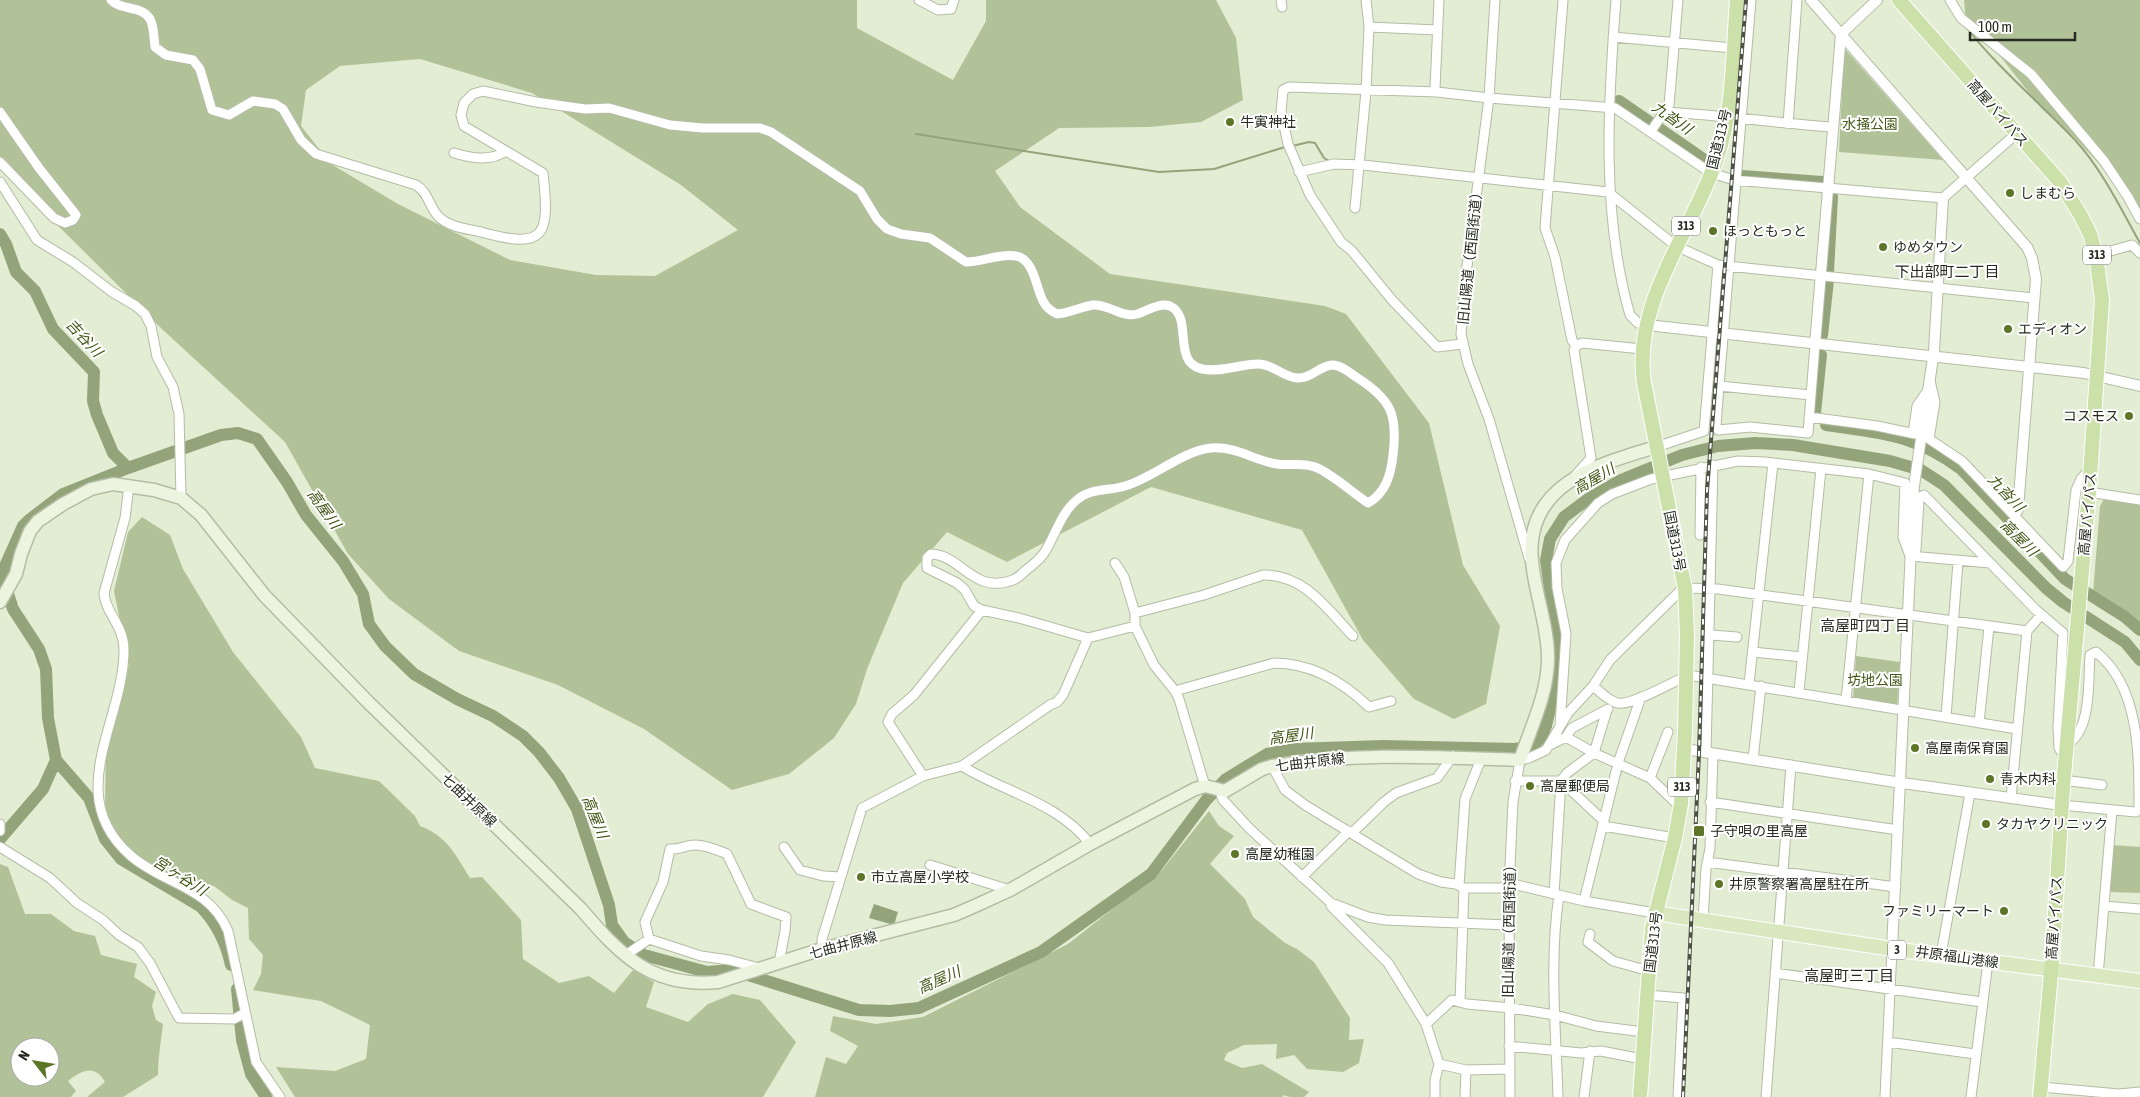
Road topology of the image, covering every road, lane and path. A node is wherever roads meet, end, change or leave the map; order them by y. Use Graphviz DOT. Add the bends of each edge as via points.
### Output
graph roads {
  1 [pos="111,0"];
  2 [pos="919,0"];
  3 [pos="954,0"];
  4 [pos="1366,0"];
  5 [pos="1438,0"];
  6 [pos="1495,0"];
  7 [pos="1563,0"];
  8 [pos="1616,0"];
  9 [pos="1678,0"];
  10 [pos="1737,0"];
  11 [pos="1751,0"];
  12 [pos="1797,0"];
  13 [pos="1812,0"];
  14 [pos="1877,0"];
  15 [pos="1899,0"];
  16 [pos="1950,0"];
  17 [pos="1369,27"];
  18 [pos="1437,30"];
  19 [pos="1841,34"];
  20 [pos="1613,37"];
  21 [pos="1674,42"];
  22 [pos="1733,48"];
  23 [pos="1366,91"];
  24 [pos="1437,92"];
  25 [pos="1488,98"];
  26 [pos="1554,104"];
  27 [pos="1610,107"];
  28 [pos="0,112"];
  29 [pos="1665,112"];
  30 [pos="1727,116"];
  31 [pos="1742,120"];
  32 [pos="1788,124"];
  33 [pos="1654,128"];
  34 [pos="1832,128"];
  35 [pos="2016,134"];
  36 [pos="506,151"];
  37 [pos="454,154"];
  38 [pos="0,162"];
  39 [pos="1360,165"];
  40 [pos="1299,172"];
  41 [pos="1711,173"];
  42 [pos="1967,177"];
  43 [pos="1478,178"];
  44 [pos="1737,181"];
  45 [pos="0,182"];
  46 [pos="1548,186"];
  47 [pos="1828,189"];
  48 [pos="1611,194"];
  49 [pos="1943,198"];
  50 [pos="1355,208"];
  51 [pos="2140,219"];
  52 [pos="1676,246"];
  53 [pos="2140,253"];
  54 [pos="2096,255"];
  55 [pos="1718,264"];
  56 [pos="1730,266"];
  57 [pos="1821,276"];
  58 [pos="1939,288"];
  59 [pos="2034,298"];
  60 [pos="1647,326"];
  61 [pos="1712,332"];
  62 [pos="1724,333"];
  63 [pos="1462,344"];
  64 [pos="1816,344"];
  65 [pos="1576,346"];
  66 [pos="1642,349"];
  67 [pos="1933,357"];
  68 [pos="2029,368"];
  69 [pos="2097,376"];
  70 [pos="1720,386"];
  71 [pos="2140,386"];
  72 [pos="1811,395"];
  73 [pos="1809,417"];
  74 [pos="1705,423"];
  75 [pos="1716,426"];
  76 [pos="1921,436"];
  77 [pos="1656,449"];
  78 [pos="1773,463"];
  79 [pos="1714,465"];
  80 [pos="1701,467"];
  81 [pos="2091,468"];
  82 [pos="1821,469"];
  83 [pos="1869,474"];
  84 [pos="1662,476"];
  85 [pos="1573,478"];
  86 [pos="129,486"];
  87 [pos="2089,492"];
  88 [pos="181,498"];
  89 [pos="2140,500"];
  90 [pos="2015,515"];
  91 [pos="1700,535"];
  92 [pos="1910,556"];
  93 [pos="1532,559"];
  94 [pos="1958,562"];
  95 [pos="1115,563"];
  96 [pos="1990,563"];
  97 [pos="1685,588"];
  98 [pos="1711,588"];
  99 [pos="1760,594"];
  100 [pos="1,601"];
  101 [pos="1807,602"];
  102 [pos="1856,609"];
  103 [pos="982,610"];
  104 [pos="1135,613"];
  105 [pos="2041,615"];
  106 [pos="1908,616"];
  107 [pos="1953,622"];
  108 [pos="1135,626"];
  109 [pos="1989,627"];
  110 [pos="2026,631"];
  111 [pos="1711,635"];
  112 [pos="1353,636"];
  113 [pos="1737,637"];
  114 [pos="1088,638"];
  115 [pos="1753,652"];
  116 [pos="1802,657"];
  117 [pos="1686,676"];
  118 [pos="1709,678"];
  119 [pos="1749,684"];
  120 [pos="1593,686"];
  121 [pos="1761,686"];
  122 [pos="1175,691"];
  123 [pos="1799,692"];
  124 [pos="1641,697"];
  125 [pos="1846,700"];
  126 [pos="1391,701"];
  127 [pos="1615,702"];
  128 [pos="1606,710"];
  129 [pos="1904,710"];
  130 [pos="1946,717"];
  131 [pos="1979,723"];
  132 [pos="1560,725"];
  133 [pos="2017,729"];
  134 [pos="1668,732"];
  135 [pos="1566,737"];
  136 [pos="2068,744"];
  137 [pos="1550,745"];
  138 [pos="1684,749"];
  139 [pos="1594,753"];
  140 [pos="1709,753"];
  141 [pos="1453,756"];
  142 [pos="1481,758"];
  143 [pos="1521,759"];
  144 [pos="2066,759"];
  145 [pos="1753,760"];
  146 [pos="1618,763"];
  147 [pos="1790,765"];
  148 [pos="962,766"];
  149 [pos="1272,766"];
  150 [pos="923,776"];
  151 [pos="1650,778"];
  152 [pos="2063,780"];
  153 [pos="1515,781"];
  154 [pos="1561,781"];
  155 [pos="1901,783"];
  156 [pos="2102,785"];
  157 [pos="1212,788"];
  158 [pos="1970,793"];
  159 [pos="2011,798"];
  160 [pos="1710,802"];
  161 [pos="1681,804"];
  162 [pos="2061,805"];
  163 [pos="2112,810"];
  164 [pos="1786,813"];
  165 [pos="0,824"];
  166 [pos="1603,824"];
  167 [pos="1898,830"];
  168 [pos="0,831"];
  169 [pos="1350,832"];
  170 [pos="1675,838"];
  171 [pos="1090,844"];
  172 [pos="784,847"];
  173 [pos="1,848"];
  174 [pos="1707,862"];
  175 [pos="930,865"];
  176 [pos="1782,872"];
  177 [pos="840,877"];
  178 [pos="1302,877"];
  179 [pos="1509,885"];
  180 [pos="1462,886"];
  181 [pos="1896,886"];
  182 [pos="1010,890"];
  183 [pos="1557,894"];
  184 [pos="1584,901"];
  185 [pos="1331,903"];
  186 [pos="2104,906"];
  187 [pos="2140,909"];
  188 [pos="1655,913"];
  189 [pos="1703,921"];
  190 [pos="1462,924"];
  191 [pos="1508,925"];
  192 [pos="1777,932"];
  193 [pos="1590,934"];
  194 [pos="647,941"];
  195 [pos="822,949"];
  196 [pos="1892,949"];
  197 [pos="627,954"];
  198 [pos="1942,956"];
  199 [pos="1988,962"];
  200 [pos="779,963"];
  201 [pos="755,969"];
  202 [pos="2051,969"];
  203 [pos="1648,971"];
  204 [pos="1774,973"];
  205 [pos="2098,976"];
  206 [pos="2140,982"];
  207 [pos="1890,989"];
  208 [pos="1647,995"];
  209 [pos="1460,1002"];
  210 [pos="1982,1002"];
  211 [pos="1508,1008"];
  212 [pos="244,1014"];
  213 [pos="1554,1015"];
  214 [pos="1426,1024"];
  215 [pos="1644,1032"];
  216 [pos="1888,1042"];
  217 [pos="1509,1046"];
  218 [pos="1557,1049"];
  219 [pos="1590,1051"];
  220 [pos="1975,1054"];
  221 [pos="1642,1059"];
  222 [pos="1439,1064"];
  223 [pos="1509,1069"];
  224 [pos="1466,1070"];
  225 [pos="2040,1092"];
  226 [pos="2140,1092"];
  227 [pos="2084,1094"];
  228 [pos="2119,1095"];
  229 [pos="280,1097"];
  230 [pos="1435,1097"];
  231 [pos="1465,1097"];
  232 [pos="1510,1097"];
  233 [pos="1558,1097"];
  234 [pos="1584,1097"];
  235 [pos="1640,1097"];
  236 [pos="1678,1097"];
  237 [pos="1766,1097"];
  238 [pos="1885,1097"];
  239 [pos="1971,1097"];
  1 -- 36 [label="street" via="116,5 141,11 150,19 156,47 166,55 194,60 200,69 212,110 229,115 253,101 275,104 283,109 301,140 316,154 416,185 422,189 438,216 449,224 503,238 528,240 536,237 544,227 546,197 543,173"];
  2 -- 3 [label="street" via="942,11 951,9"];
  4 -- 17 [label="street"];
  5 -- 18 [label="street"];
  6 -- 25 [label="street, 旧山陽道（西国街道）"];
  7 -- 26 [label="street"];
  8 -- 20 [label="street"];
  9 -- 21 [label="street"];
  10 -- 22 [label="highway, 国道313号 / 313"];
  11 -- 31 [label="street"];
  12 -- 32 [label="street"];
  13 -- 19 [label="street"];
  14 -- 19 [label="street"];
  15 -- 35 [label="highway, 高屋バイパス / 313"];
  16 -- 51 [label="street" via="1961,18 2031,74 2104,161"];
  17 -- 18 [label="street"];
  17 -- 23 [label="street"];
  18 -- 24 [label="street"];
  19 -- 34 [label="street"];
  19 -- 42 [label="street"];
  20 -- 21 [label="street"];
  20 -- 27 [label="street"];
  21 -- 22 [label="street"];
  21 -- 29 [label="street" via="1669,105"];
  22 -- 30 [label="highway, 国道313号 / 313"];
  23 -- 24 [label="street"];
  23 -- 39 [label="street"];
  23 -- 40 [label="street" via="1289,86 1283,90 1281,112"];
  24 -- 25 [label="street"];
  25 -- 26 [label="street"];
  25 -- 43 [label="street, 旧山陽道（西国街道）"];
  26 -- 27 [label="street"];
  26 -- 46 [label="street"];
  27 -- 33 [label="street"];
  27 -- 48 [label="street"];
  28 -- 38 [label="street" via="73,211 74,220 65,223 54,218"];
  29 -- 30 [label="street"];
  29 -- 33 [label="street"];
  30 -- 31 [label="street"];
  30 -- 41 [label="highway, 国道313号 / 313"];
  31 -- 32 [label="street"];
  31 -- 44 [label="street"];
  32 -- 34 [label="street"];
  33 -- 41 [label="street"];
  34 -- 47 [label="street"];
  35 -- 42 [label="street"];
  35 -- 54 [label="highway, 高屋バイパス / 313" via="2060,182 2090,234"];
  36 -- 37 [label="street" via="490,158"];
  36 -- 103 [label="street" via="464,126 461,115 464,103 473,94 483,91 585,109 609,108 670,126 760,128 860,191 887,229 930,238 966,262 1019,256 1029,265 1042,301 1057,314 1095,305 1124,314 1169,306 1176,311 1181,322 1185,355 1191,364 1201,369 1260,364 1295,378 1334,365 1371,386 1392,412 1395,438 1391,469 1382,492 1368,503 1314,466 1277,464 1242,452 1211,448 1125,486 1089,492 1078,498 1068,508 1045,552 1015,580 987,583 945,558 931,554 927,558 927,568 957,583 974,606"];
  39 -- 40 [label="street" via="1334,164"];
  39 -- 43 [label="street"];
  39 -- 50 [label="street"];
  40 -- 63 [label="street" via="1341,242 1437,348"];
  41 -- 44 [label="street"];
  41 -- 52 [label="highway, 国道313号 / 313"];
  42 -- 49 [label="street"];
  42 -- 59 [label="street" via="2030,252 2036,279"];
  43 -- 46 [label="street"];
  43 -- 63 [label="street, 旧山陽道（西国街道）" via="1462,308"];
  44 -- 47 [label="street"];
  44 -- 56 [label="street"];
  45 -- 88 [label="street" via="37,240 146,314 157,357 173,387 180,414"];
  46 -- 48 [label="street"];
  46 -- 65 [label="street" via="1545,228"];
  47 -- 49 [label="street"];
  47 -- 57 [label="street"];
  48 -- 52 [label="street"];
  48 -- 60 [label="street" via="1612,230 1628,311 1632,319"];
  49 -- 58 [label="street"];
  52 -- 55 [label="street"];
  52 -- 60 [label="highway, 国道313号 / 313"];
  53 -- 54 [label="street" via="2132,245"];
  54 -- 69 [label="highway, 高屋バイパス / 313" via="2102,300"];
  55 -- 56 [label="street"];
  55 -- 61 [label="street"];
  56 -- 57 [label="street"];
  56 -- 62 [label="street"];
  57 -- 58 [label="street"];
  57 -- 64 [label="street"];
  58 -- 59 [label="street"];
  58 -- 67 [label="street"];
  59 -- 68 [label="street"];
  60 -- 61 [label="street"];
  60 -- 66 [label="highway, 国道313号 / 313"];
  61 -- 62 [label="street"];
  61 -- 74 [label="street"];
  62 -- 64 [label="street"];
  62 -- 70 [label="street"];
  63 -- 93 [label="street, 旧山陽道（西国街道）" via="1489,419 1528,555"];
  64 -- 67 [label="street"];
  64 -- 72 [label="street"];
  65 -- 66 [label="street" via="1582,343"];
  65 -- 85 [label="street" via="1574,350 1591,458"];
  66 -- 77 [label="highway, 国道313号 / 313" via="1642,373"];
  67 -- 68 [label="street"];
  67 -- 76 [label="street"];
  68 -- 69 [label="street"];
  68 -- 90 [label="street"];
  69 -- 71 [label="street"];
  69 -- 81 [label="highway, 高屋バイパス / 313"];
  70 -- 72 [label="street"];
  70 -- 75 [label="street"];
  72 -- 73 [label="street"];
  73 -- 75 [label="street" via="1808,433 1750,427 1718,430"];
  73 -- 76 [label="street" via="1884,427"];
  74 -- 75 [label="street"];
  74 -- 77 [label="street" via="1704,431"];
  76 -- 90 [label="street" via="1962,461"];
  76 -- 92 [label="street"];
  77 -- 84 [label="highway, 国道313号 / 313"];
  77 -- 85 [label="main road" via="1595,467"];
  78 -- 79 [label="street" via="1738,461"];
  78 -- 82 [label="street"];
  78 -- 99 [label="street"];
  79 -- 80 [label="street"];
  79 -- 98 [label="street"];
  80 -- 84 [label="street"];
  80 -- 91 [label="street"];
  81 -- 87 [label="highway, 高屋バイパス / 313"];
  81 -- 90 [label="street" via="2076,490 2066,567 2060,565"];
  82 -- 83 [label="street"];
  82 -- 101 [label="street"];
  83 -- 92 [label="street" via="1905,483 1903,537"];
  83 -- 102 [label="street"];
  84 -- 97 [label="highway, 国道313号 / 313"];
  84 -- 132 [label="street" via="1633,485 1598,503 1574,528 1559,553 1556,588 1566,634"];
  85 -- 93 [label="main road" via="1554,495 1538,518 1533,533"];
  86 -- 88 [label="main road, 七曲井原線"];
  86 -- 100 [label="main road, 七曲井原線" via="113,484 91,488 38,521 26,540 16,574"];
  86 -- 212 [label="street" via="125,518 104,594 104,601 118,623 124,648 116,700 98,772 98,794 110,832 133,858 188,888 219,912 228,931"];
  87 -- 89 [label="street"];
  87 -- 136 [label="highway, 高屋バイパス / 313"];
  88 -- 197 [label="main road, 七曲井原線" via="201,515 264,595 368,702 581,909 603,935"];
  92 -- 94 [label="street"];
  92 -- 96 [label="street" via="1916,550 1919,501 1924,495"];
  92 -- 106 [label="street"];
  93 -- 143 [label="main road" via="1548,639 1548,661 1542,698"];
  94 -- 96 [label="street"];
  94 -- 107 [label="street"];
  95 -- 104 [label="street" via="1124,577"];
  96 -- 105 [label="street"];
  97 -- 98 [label="street"];
  97 -- 117 [label="highway, 国道313号 / 313"];
  97 -- 120 [label="street" via="1620,649"];
  98 -- 99 [label="street"];
  98 -- 111 [label="street"];
  99 -- 101 [label="street"];
  99 -- 115 [label="street"];
  101 -- 102 [label="street"];
  101 -- 116 [label="street"];
  102 -- 106 [label="street"];
  102 -- 125 [label="street"];
  103 -- 114 [label="street"];
  103 -- 150 [label="street" via="914,695 892,714 888,722"];
  104 -- 108 [label="street"];
  104 -- 112 [label="street" via="1273,575 1304,586"];
  105 -- 110 [label="street"];
  105 -- 144 [label="street" via="2063,633 2058,732 2059,748"];
  106 -- 107 [label="street"];
  106 -- 129 [label="street"];
  107 -- 109 [label="street"];
  107 -- 130 [label="street"];
  108 -- 114 [label="street"];
  108 -- 122 [label="street" via="1154,665"];
  109 -- 110 [label="street"];
  109 -- 131 [label="street"];
  110 -- 133 [label="street"];
  111 -- 113 [label="street"];
  111 -- 118 [label="street"];
  114 -- 148 [label="street" via="1057,702"];
  115 -- 116 [label="street"];
  115 -- 119 [label="street"];
  116 -- 123 [label="street"];
  117 -- 118 [label="street"];
  117 -- 124 [label="street"];
  117 -- 138 [label="highway, 国道313号 / 313"];
  118 -- 119 [label="street"];
  118 -- 140 [label="street"];
  119 -- 121 [label="street"];
  120 -- 127 [label="street"];
  120 -- 132 [label="street"];
  121 -- 123 [label="street"];
  121 -- 145 [label="street"];
  122 -- 126 [label="street" via="1274,663 1287,663 1318,671 1369,707"];
  122 -- 157 [label="street"];
  123 -- 125 [label="street"];
  124 -- 127 [label="street" via="1620,704"];
  124 -- 146 [label="street"];
  125 -- 129 [label="street"];
  127 -- 128 [label="street"];
  128 -- 135 [label="street" via="1572,728"];
  128 -- 139 [label="street"];
  129 -- 130 [label="street"];
  129 -- 155 [label="street"];
  130 -- 131 [label="street"];
  131 -- 133 [label="street"];
  132 -- 137 [label="street"];
  133 -- 159 [label="street"];
  134 -- 151 [label="street"];
  135 -- 137 [label="street"];
  135 -- 139 [label="street"];
  136 -- 144 [label="highway, 高屋バイパス / 313"];
  136 -- 163 [label="street" via="2081,732 2090,654 2096,652 2119,676 2134,708 2138,727 2139,809 2136,812"];
  137 -- 143 [label="street" via="1540,753"];
  138 -- 140 [label="street"];
  138 -- 161 [label="highway, 国道313号 / 313"];
  139 -- 146 [label="street"];
  139 -- 154 [label="street"];
  140 -- 145 [label="street"];
  140 -- 160 [label="street"];
  141 -- 142 [label="main road, 七曲井原線"];
  141 -- 149 [label="main road, 七曲井原線" via="1337,757"];
  141 -- 169 [label="street" via="1437,778 1396,794"];
  142 -- 143 [label="main road, 七曲井原線"];
  142 -- 180 [label="street" via="1465,799"];
  143 -- 153 [label="street, 旧山陽道（西国街道）"];
  144 -- 152 [label="highway, 高屋バイパス / 313"];
  145 -- 147 [label="street"];
  146 -- 151 [label="street"];
  146 -- 166 [label="street"];
  147 -- 155 [label="street"];
  147 -- 164 [label="street"];
  148 -- 150 [label="street"];
  148 -- 171 [label="street" via="1068,821"];
  149 -- 157 [label="main road, 七曲井原線" via="1231,789"];
  149 -- 169 [label="street" via="1285,790"];
  150 -- 177 [label="street" via="862,808"];
  151 -- 161 [label="street"];
  152 -- 156 [label="street"];
  152 -- 162 [label="highway, 高屋バイパス / 313"];
  153 -- 154 [label="street"];
  153 -- 179 [label="street, 旧山陽道（西国街道）"];
  154 -- 166 [label="street"];
  154 -- 183 [label="street"];
  155 -- 158 [label="street"];
  155 -- 167 [label="street"];
  157 -- 171 [label="main road, 七曲井原線" via="1195,789"];
  157 -- 178 [label="street"];
  158 -- 159 [label="street"];
  158 -- 198 [label="street"];
  159 -- 162 [label="street"];
  160 -- 164 [label="street"];
  160 -- 174 [label="street"];
  161 -- 170 [label="highway, 国道313号 / 313"];
  162 -- 163 [label="street"];
  162 -- 202 [label="highway, 高屋バイパス / 313"];
  163 -- 186 [label="street"];
  164 -- 167 [label="street"];
  164 -- 176 [label="street"];
  165 -- 168 [label="street"];
  166 -- 170 [label="street"];
  166 -- 184 [label="street"];
  167 -- 181 [label="street"];
  169 -- 178 [label="street"];
  169 -- 180 [label="street" via="1418,874"];
  170 -- 188 [label="highway, 国道313号 / 313"];
  171 -- 182 [label="main road, 七曲井原線"];
  172 -- 177 [label="street" via="800,870"];
  173 -- 212 [label="street" via="50,878 138,948 150,963 179,1018 234,1019"];
  174 -- 176 [label="street"];
  174 -- 189 [label="street"];
  175 -- 182 [label="street"];
  176 -- 181 [label="street"];
  176 -- 192 [label="street"];
  177 -- 195 [label="street"];
  178 -- 185 [label="street"];
  179 -- 180 [label="street"];
  179 -- 183 [label="street"];
  179 -- 191 [label="street, 旧山陽道（西国街道）"];
  180 -- 190 [label="street"];
  181 -- 196 [label="street"];
  182 -- 195 [label="main road, 七曲井原線" via="954,915"];
  183 -- 184 [label="street"];
  183 -- 213 [label="street"];
  184 -- 188 [label="street"];
  185 -- 190 [label="street" via="1385,920"];
  185 -- 214 [label="street" via="1330,906 1388,964"];
  186 -- 187 [label="street"];
  186 -- 205 [label="street"];
  188 -- 189 [label="main road, 井原福山港線 / 3"];
  188 -- 203 [label="highway, 国道313号 / 313"];
  189 -- 192 [label="main road, 井原福山港線 / 3"];
  190 -- 191 [label="street"];
  190 -- 209 [label="street"];
  191 -- 211 [label="street, 旧山陽道（西国街道）"];
  192 -- 196 [label="main road, 井原福山港線 / 3"];
  192 -- 204 [label="street"];
  193 -- 203 [label="street" via="1588,942 1609,958"];
  194 -- 197 [label="street"];
  194 -- 200 [label="street" via="645,922 663,882 670,848 705,846 727,854 751,904 786,917"];
  194 -- 201 [label="street"];
  195 -- 200 [label="main road, 七曲井原線"];
  196 -- 198 [label="main road, 井原福山港線 / 3"];
  196 -- 207 [label="street"];
  197 -- 201 [label="main road, 七曲井原線" via="642,968 656,975 686,983 718,982"];
  198 -- 199 [label="main road, 井原福山港線 / 3"];
  199 -- 202 [label="main road, 井原福山港線 / 3"];
  199 -- 210 [label="street"];
  200 -- 201 [label="main road, 七曲井原線"];
  202 -- 205 [label="main road, 井原福山港線 / 3"];
  202 -- 225 [label="highway, 高屋バイパス / 313"];
  203 -- 208 [label="highway, 国道313号 / 313"];
  204 -- 207 [label="street"];
  204 -- 237 [label="street"];
  205 -- 206 [label="main road, 井原福山港線 / 3"];
  207 -- 210 [label="street"];
  207 -- 216 [label="street"];
  208 -- 215 [label="highway, 国道313号 / 313"];
  208 -- 236 [label="street" via="1683,998"];
  209 -- 211 [label="street"];
  209 -- 214 [label="street" via="1449,1000"];
  210 -- 220 [label="street"];
  211 -- 213 [label="street"];
  211 -- 217 [label="street, 旧山陽道（西国街道）"];
  212 -- 229 [label="street" via="256,1062"];
  213 -- 215 [label="street" via="1596,1026"];
  213 -- 218 [label="street"];
  214 -- 222 [label="street"];
  215 -- 221 [label="highway, 国道313号 / 313"];
  216 -- 220 [label="street"];
  216 -- 238 [label="street"];
  217 -- 218 [label="street"];
  217 -- 223 [label="street, 旧山陽道（西国街道）"];
  218 -- 219 [label="street" via="1581,1053"];
  218 -- 233 [label="street"];
  219 -- 221 [label="street" via="1601,1050"];
  219 -- 234 [label="street"];
  220 -- 239 [label="street"];
  221 -- 235 [label="highway, 国道313号 / 313"];
  222 -- 224 [label="street"];
  222 -- 230 [label="street"];
  223 -- 224 [label="street"];
  223 -- 232 [label="street, 旧山陽道（西国街道）"];
  224 -- 231 [label="street"];
  225 -- 227 [label="street"];
  226 -- 228 [label="street"];
  227 -- 228 [label="street"];
}
